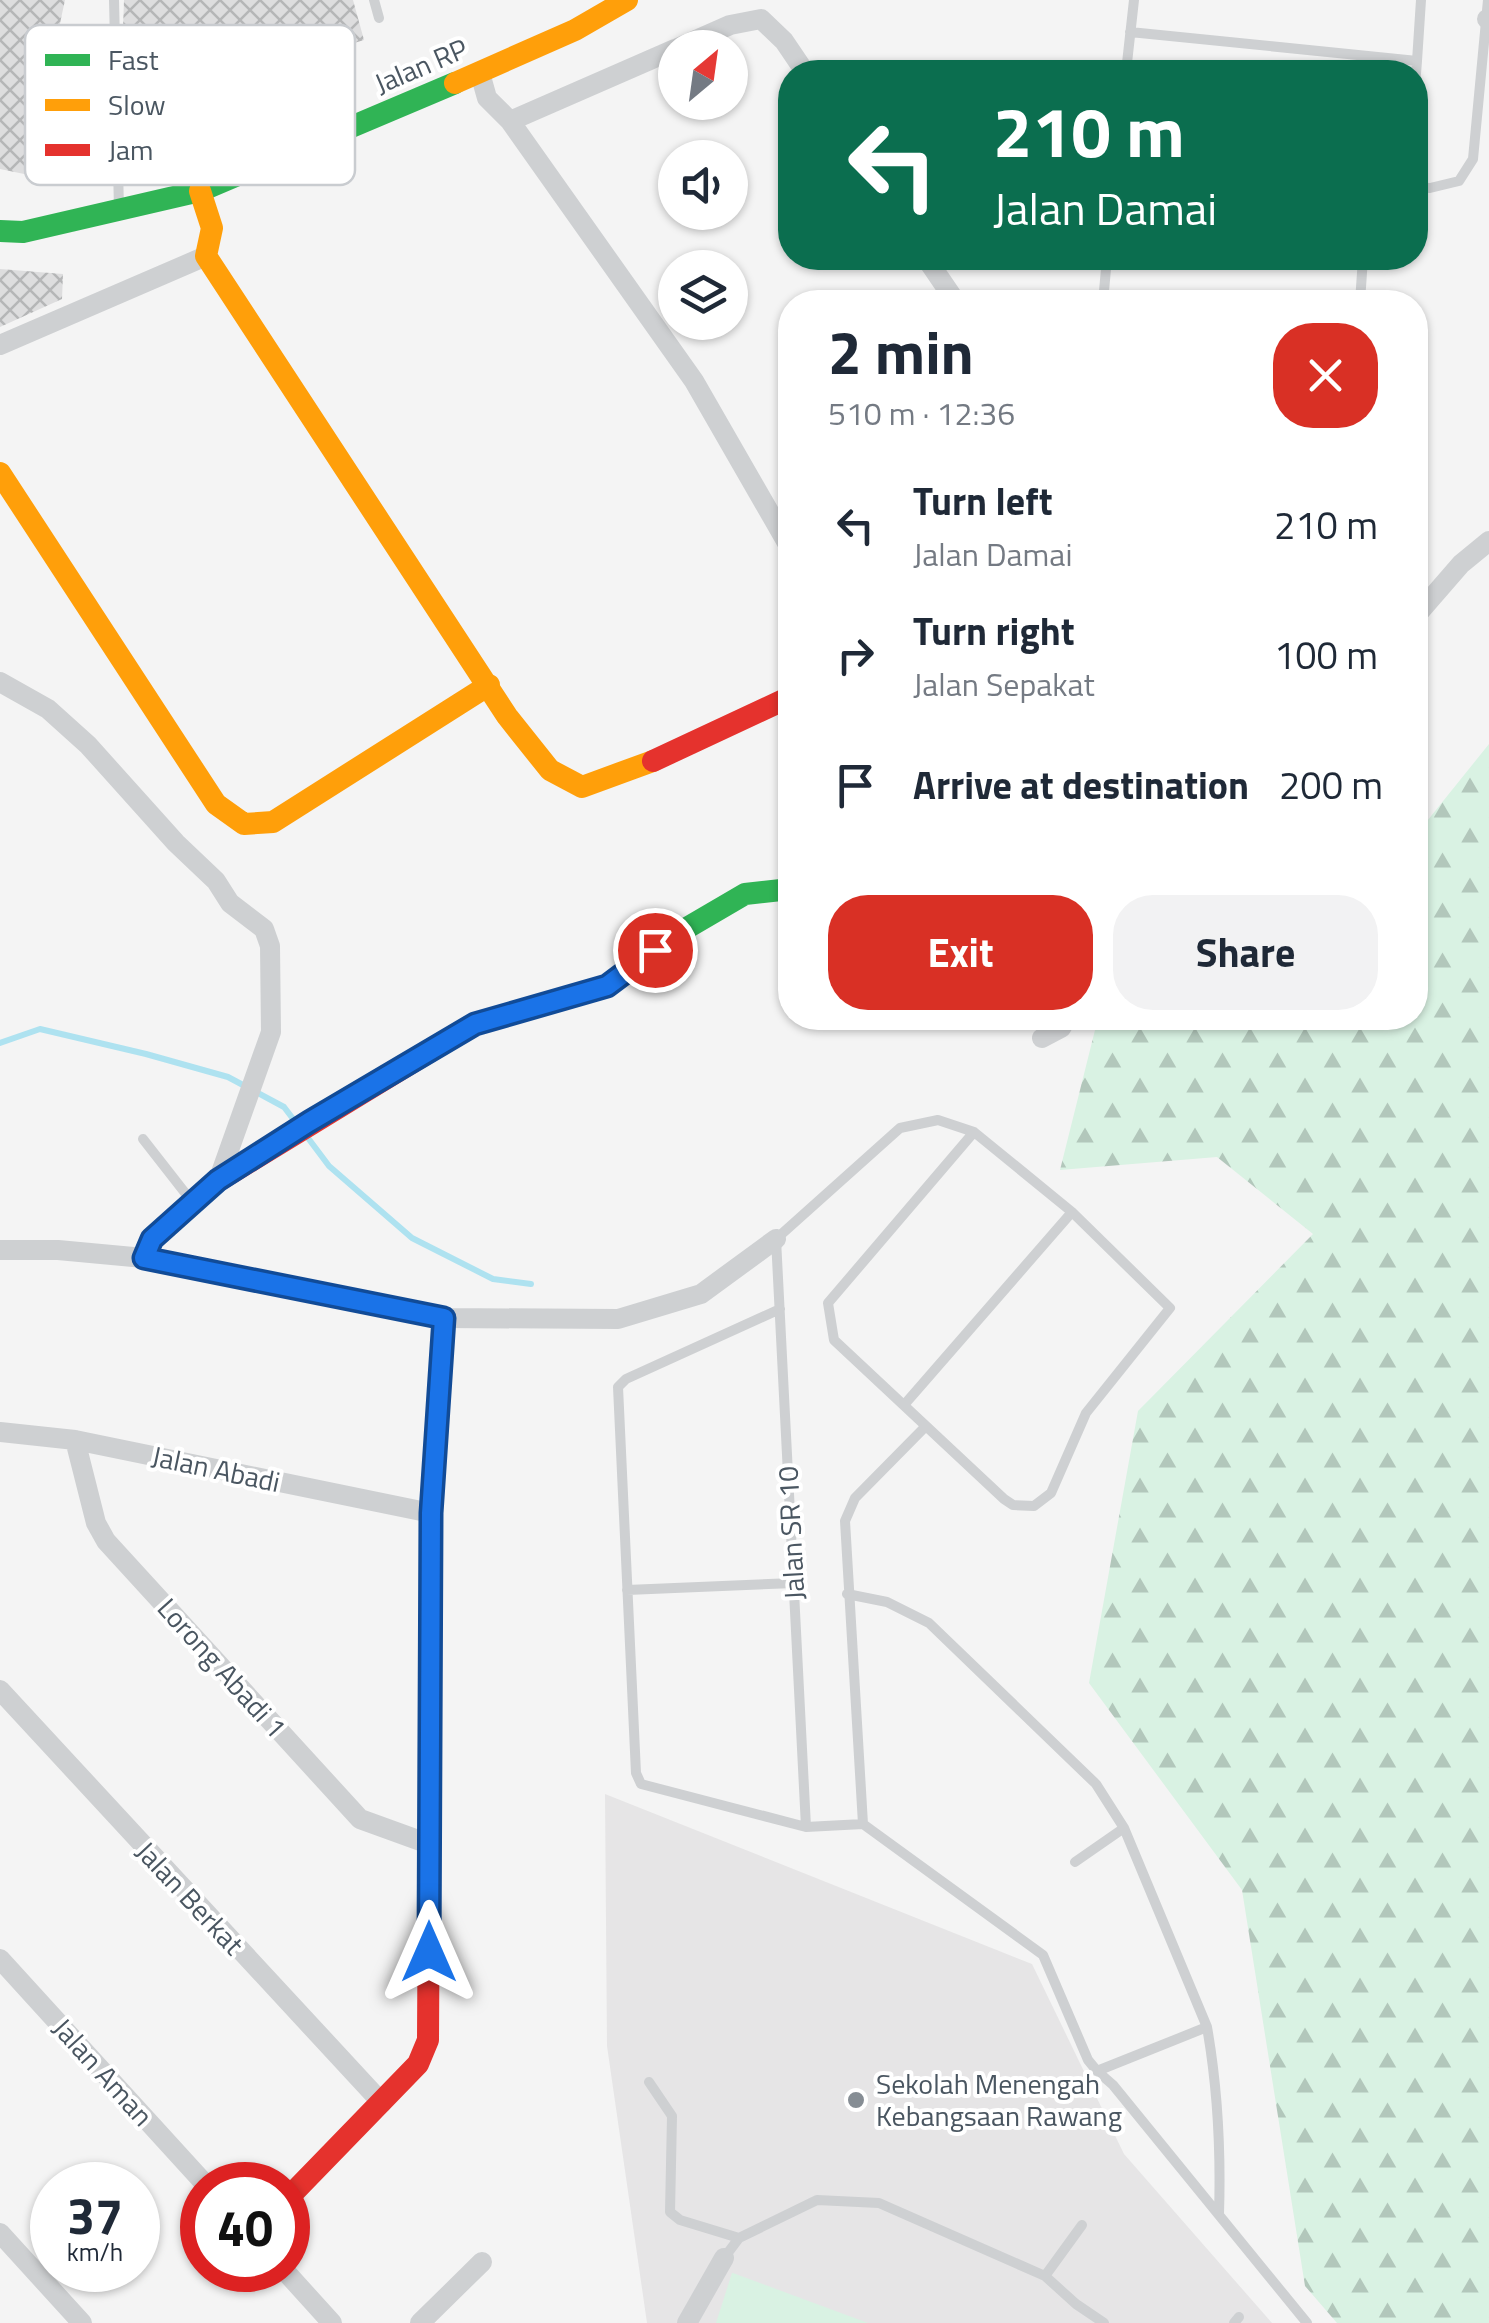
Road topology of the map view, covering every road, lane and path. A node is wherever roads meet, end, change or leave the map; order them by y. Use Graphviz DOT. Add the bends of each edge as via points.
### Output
graph roads {
  1 [pos="114,0"];
  2 [pos="374,0"];
  3 [pos="627,0"];
  4 [pos="1134,0"];
  5 [pos="1421,0"];
  6 [pos="1488,13"];
  7 [pos="380,18"];
  8 [pos="115,25"];
  9 [pos="718,30"];
  10 [pos="1130,32"];
  11 [pos="658,56"];
  12 [pos="1376,57"];
  13 [pos="797,60"];
  14 [pos="1127,60"];
  15 [pos="1376,60"];
  16 [pos="1407,60"];
  17 [pos="1417,60"];
  18 [pos="480,74"];
  19 [pos="510,120"];
  20 [pos="355,126"];
  21 [pos="119,185"];
  22 [pos="214,185"];
  23 [pos="1428,188"];
  24 [pos="200,191"];
  25 [pos="120,210"];
  26 [pos="0,231"];
  27 [pos="206,256"];
  28 [pos="0,345"];
  29 [pos="0,473"];
  30 [pos="778,527"];
  31 [pos="1489,541"];
  32 [pos="1428,589"];
  33 [pos="0,682"];
  34 [pos="489,685"];
  35 [pos="778,703"];
  36 [pos="778,890"];
  37 [pos="1057,1030"];
  38 [pos="1042,1038"];
  39 [pos="974,1132"];
  40 [pos="143,1139"];
  41 [pos="218,1180"];
  42 [pos="194,1204"];
  43 [pos="1072,1212"];
  44 [pos="776,1240"];
  45 [pos="0,1250"];
  46 [pos="144,1258"];
  47 [pos="780,1309"];
  48 [pos="444,1318"];
  49 [pos="904,1406"];
  50 [pos="926,1426"];
  51 [pos="0,1432"];
  52 [pos="75,1440"];
  53 [pos="431,1513"];
  54 [pos="794,1582"];
  55 [pos="627,1590"];
  56 [pos="847,1594"];
  57 [pos="0,1690"];
  58 [pos="863,1824"];
  59 [pos="806,1827"];
  60 [pos="1124,1828"];
  61 [pos="429,1844"];
  62 [pos="1075,1862"];
  63 [pos="0,1959"];
  64 [pos="1207,2027"];
  65 [pos="1097,2071"];
  66 [pos="649,2082"];
  67 [pos="382,2104"];
  68 [pos="185,2162"];
  69 [pos="310,2176"];
  70 [pos="1219,2215"];
  71 [pos="1082,2226"];
  72 [pos="0,2234"];
  73 [pos="740,2238"];
  74 [pos="724,2258"];
  75 [pos="482,2262"];
  76 [pos="1045,2276"];
  77 [pos="304,2292"];
  78 [pos="82,2323"];
  79 [pos="332,2323"];
  80 [pos="420,2323"];
  81 [pos="687,2323"];
  82 [pos="1104,2323"];
  83 [pos="1307,2323"];
  1 -- 8 [label="lane"];
  2 -- 7 [label="lane"];
  3 -- 18 [label="street, Jalan RP"];
  4 -- 10 [label="lane"];
  5 -- 17 [label="lane"];
  6 -- 23 [label="lane" via="1473,159 1459,181"];
  9 -- 13 [label="street" via="761,19"];
  10 -- 12 [label="lane"];
  10 -- 14 [label="lane"];
  11 -- 19 [label="street"];
  12 -- 15 [label="lane"];
  12 -- 16 [label="lane"];
  18 -- 19 [label="street" via="487,98"];
  18 -- 20 [label="street, Jalan RP"];
  19 -- 30 [label="street" via="694,381"];
  21 -- 25 [label="lane"];
  22 -- 24 [label="street, Jalan RP"];
  24 -- 25 [label="street, Jalan RP"];
  24 -- 27 [label="street" via="212,228"];
  25 -- 26 [label="street, Jalan RP"];
  27 -- 28 [label="street"];
  27 -- 34 [label="street"];
  29 -- 34 [label="street" via="216,804 244,824 273,822"];
  31 -- 32 [label="street"];
  33 -- 41 [label="street" via="48,709 88,745 230,903 264,929 271,1032"];
  34 -- 35 [label="street" via="550,770 582,787 681,750"];
  36 -- 41 [label="street" via="745,894 607,986 475,1024"];
  37 -- 38 [label="street"];
  39 -- 43 [label="lane"];
  39 -- 44 [label="lane" via="938,1120 900,1128"];
  39 -- 49 [label="lane" via="828,1303 834,1340"];
  40 -- 42 [label="lane"];
  41 -- 42 [label="street"];
  42 -- 46 [label="street" via="152,1239"];
  43 -- 49 [label="lane"];
  43 -- 50 [label="lane" via="1170,1308 1084,1416 1051,1492 1034,1506 1013,1504"];
  44 -- 47 [label="lane, Jalan SR 10"];
  44 -- 48 [label="street" via="701,1294 618,1319"];
  45 -- 46 [label="street"];
  46 -- 48 [label="street"];
  47 -- 54 [label="lane, Jalan SR 10"];
  47 -- 55 [label="lane" via="618,1388"];
  48 -- 53 [label="street"];
  49 -- 50 [label="lane"];
  50 -- 56 [label="lane" via="848,1510"];
  51 -- 52 [label="street, Jalan Abadi"];
  52 -- 53 [label="street, Jalan Abadi"];
  52 -- 61 [label="street, Lorong Abadi 1" via="106,1541 360,1819"];
  53 -- 61 [label="street"];
  54 -- 55 [label="lane"];
  54 -- 59 [label="lane, Jalan SR 10"];
  55 -- 59 [label="lane" via="637,1779"];
  56 -- 58 [label="lane"];
  56 -- 60 [label="lane" via="887,1602 929,1623 1096,1784"];
  57 -- 67 [label="street, Jalan Berkat"];
  58 -- 59 [label="lane"];
  58 -- 65 [label="lane" via="1043,1955"];
  60 -- 62 [label="lane"];
  60 -- 64 [label="lane"];
  61 -- 67 [label="street" via="428,2040 418,2064"];
  63 -- 68 [label="street, Jalan Aman"];
  64 -- 65 [label="lane"];
  64 -- 70 [label="lane" via="1222,2144"];
  65 -- 70 [label="lane"];
  66 -- 73 [label="lane" via="672,2116 670,2212"];
  67 -- 69 [label="street"];
  70 -- 83 [label="lane"];
  71 -- 76 [label="lane"];
  72 -- 78 [label="street"];
  73 -- 74 [label="lane"];
  73 -- 76 [label="lane" via="817,2200 879,2202"];
  74 -- 81 [label="street"];
  75 -- 80 [label="street"];
  76 -- 82 [label="lane"];
  77 -- 79 [label="street"];
}
